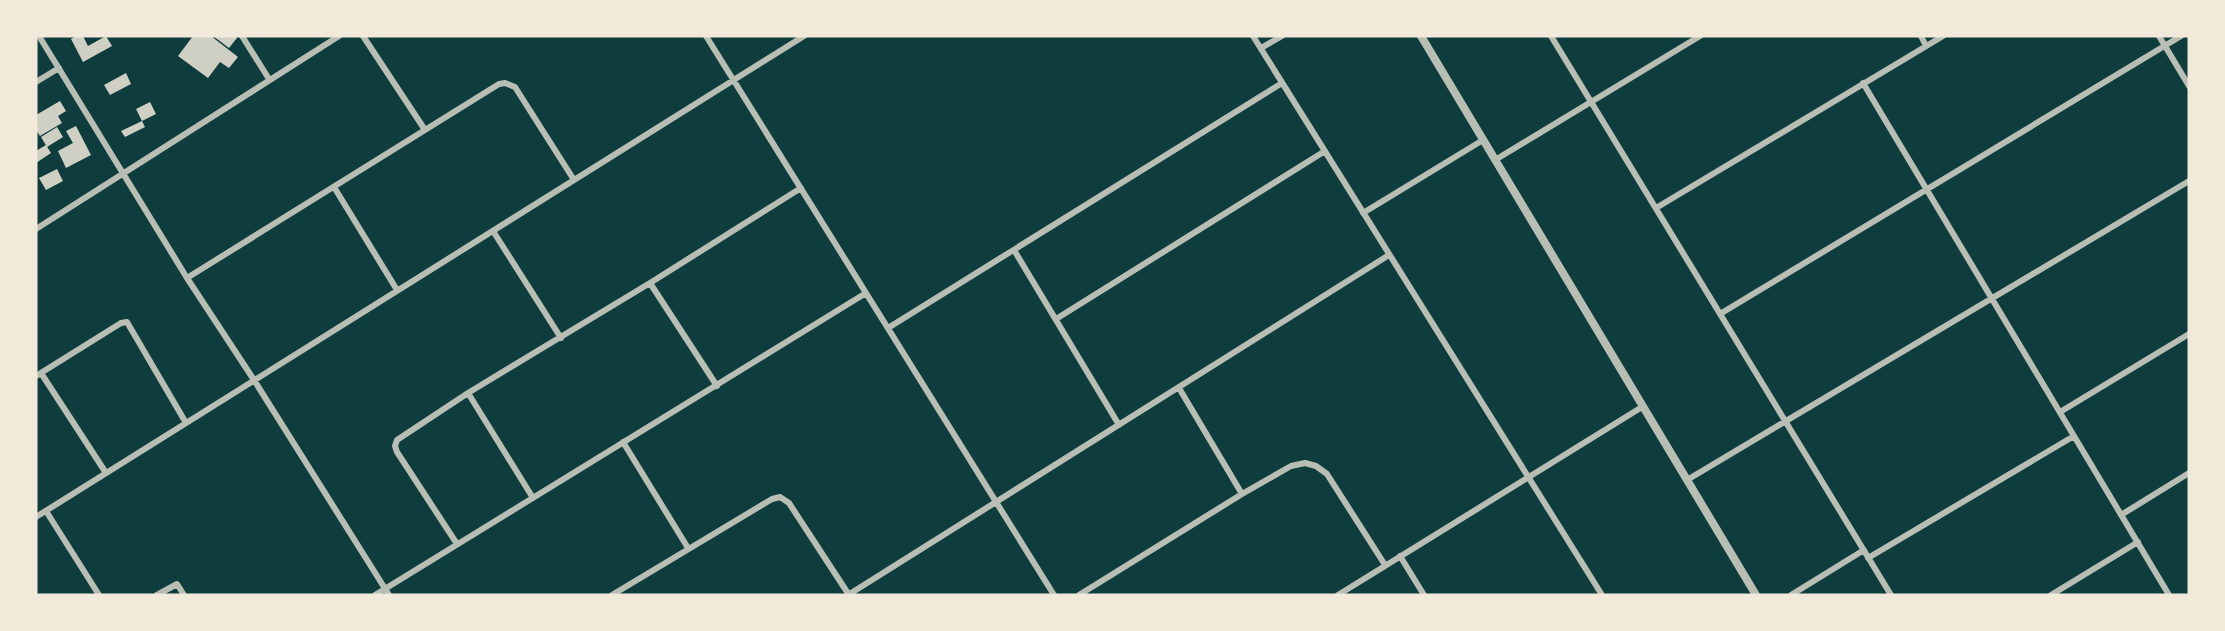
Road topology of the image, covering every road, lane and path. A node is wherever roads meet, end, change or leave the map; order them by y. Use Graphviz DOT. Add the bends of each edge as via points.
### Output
graph roads {
  1 [pos="39,36"];
  2 [pos="242,36"];
  3 [pos="339,36"];
  4 [pos="363,36"];
  5 [pos="706,36"];
  6 [pos="804,36"];
  7 [pos="1253,36"];
  8 [pos="1282,36"];
  9 [pos="1421,36"];
  10 [pos="1551,36"];
  11 [pos="1700,36"];
  12 [pos="1920,36"];
  13 [pos="1943,36"];
  14 [pos="2159,36"];
  15 [pos="2181,36"];
  16 [pos="1926,46"];
  17 [pos="2165,46"];
  18 [pos="1261,48"];
  19 [pos="58,68"];
  20 [pos="269,79"];
  21 [pos="734,80"];
  22 [pos="36,82"];
  23 [pos="1282,83"];
  24 [pos="1863,83"];
  25 [pos="2189,86"];
  26 [pos="1591,102"];
  27 [pos="425,130"];
  28 [pos="1483,140"];
  29 [pos="1325,151"];
  30 [pos="1495,160"];
  31 [pos="124,173"];
  32 [pos="574,180"];
  33 [pos="2189,181"];
  34 [pos="334,187"];
  35 [pos="801,188"];
  36 [pos="1926,189"];
  37 [pos="1656,208"];
  38 [pos="1363,213"];
  39 [pos="36,229"];
  40 [pos="493,231"];
  41 [pos="1014,250"];
  42 [pos="1389,255"];
  43 [pos="187,278"];
  44 [pos="650,283"];
  45 [pos="397,290"];
  46 [pos="866,293"];
  47 [pos="1992,299"];
  48 [pos="1720,314"];
  49 [pos="1056,319"];
  50 [pos="888,328"];
  51 [pos="2189,334"];
  52 [pos="561,338"];
  53 [pos="38,374"];
  54 [pos="254,380"];
  55 [pos="717,386"];
  56 [pos="1179,388"];
  57 [pos="468,393"];
  58 [pos="1642,406"];
  59 [pos="2060,412"];
  60 [pos="1786,422"];
  61 [pos="186,423"];
  62 [pos="1119,425"];
  63 [pos="2074,436"];
  64 [pos="623,442"];
  65 [pos="106,473"];
  66 [pos="2189,473"];
  67 [pos="1528,477"];
  68 [pos="1687,480"];
  69 [pos="1242,494"];
  70 [pos="533,498"];
  71 [pos="996,502"];
  72 [pos="46,511"];
  73 [pos="2121,515"];
  74 [pos="36,517"];
  75 [pos="2138,542"];
  76 [pos="457,544"];
  77 [pos="688,548"];
  78 [pos="1864,550"];
  79 [pos="1400,556"];
  80 [pos="1868,558"];
  81 [pos="1385,565"];
  82 [pos="387,592"];
  83 [pos="99,595"];
  84 [pos="157,595"];
  85 [pos="184,595"];
  86 [pos="375,595"];
  87 [pos="612,595"];
  88 [pos="848,595"];
  89 [pos="1054,595"];
  90 [pos="1078,595"];
  91 [pos="1338,595"];
  92 [pos="1424,595"];
  93 [pos="1602,595"];
  94 [pos="1756,595"];
  95 [pos="1791,595"];
  96 [pos="1891,595"];
  97 [pos="2051,595"];
  98 [pos="2169,595"];
  1 -- 19 [label="street"];
  2 -- 20 [label="street"];
  3 -- 20 [label="street"];
  4 -- 27 [label="street"];
  5 -- 21 [label="street"];
  6 -- 21 [label="street"];
  7 -- 18 [label="street"];
  8 -- 18 [label="street"];
  9 -- 28 [label="street"];
  10 -- 26 [label="street"];
  11 -- 26 [label="street"];
  12 -- 16 [label="street"];
  13 -- 16 [label="street"];
  14 -- 17 [label="street"];
  15 -- 17 [label="street"];
  16 -- 24 [label="street"];
  17 -- 25 [label="street"];
  17 -- 36 [label="street"];
  18 -- 23 [label="street"];
  19 -- 22 [label="street"];
  19 -- 31 [label="street"];
  20 -- 31 [label="street"];
  21 -- 32 [label="street"];
  21 -- 35 [label="street"];
  23 -- 29 [label="street"];
  23 -- 41 [label="street"];
  24 -- 36 [label="street"];
  24 -- 37 [label="street"];
  26 -- 30 [label="street"];
  26 -- 37 [label="street"];
  27 -- 32 [label="street" via="499,84 511,84"];
  27 -- 34 [label="street"];
  28 -- 30 [label="street"];
  28 -- 38 [label="street"];
  29 -- 38 [label="street"];
  29 -- 49 [label="street"];
  30 -- 58 [label="street"];
  31 -- 39 [label="street"];
  31 -- 43 [label="street"];
  32 -- 40 [label="street"];
  33 -- 47 [label="street"];
  34 -- 43 [label="street"];
  34 -- 45 [label="street"];
  35 -- 44 [label="street"];
  35 -- 46 [label="street"];
  36 -- 47 [label="street"];
  36 -- 48 [label="street"];
  37 -- 48 [label="street"];
  38 -- 42 [label="street"];
  40 -- 45 [label="street"];
  40 -- 52 [label="street"];
  41 -- 49 [label="street"];
  41 -- 50 [label="street"];
  42 -- 56 [label="street"];
  42 -- 67 [label="street"];
  43 -- 54 [label="street"];
  44 -- 52 [label="street"];
  44 -- 55 [label="street"];
  45 -- 54 [label="street"];
  46 -- 50 [label="street"];
  46 -- 55 [label="street"];
  47 -- 59 [label="street"];
  47 -- 60 [label="street"];
  48 -- 60 [label="street"];
  49 -- 62 [label="street"];
  50 -- 71 [label="street"];
  51 -- 59 [label="street"];
  52 -- 57 [label="street"];
  53 -- 61 [label="street" via="128,322"];
  53 -- 65 [label="street"];
  54 -- 61 [label="street"];
  54 -- 82 [label="street"];
  55 -- 64 [label="street"];
  56 -- 62 [label="street"];
  56 -- 69 [label="street"];
  57 -- 70 [label="street"];
  57 -- 76 [label="street" via="401,436 395,446"];
  58 -- 67 [label="street"];
  58 -- 68 [label="street"];
  59 -- 63 [label="street"];
  60 -- 68 [label="street"];
  60 -- 78 [label="street"];
  61 -- 65 [label="street"];
  62 -- 71 [label="street"];
  63 -- 73 [label="street"];
  63 -- 80 [label="street"];
  64 -- 70 [label="street"];
  64 -- 77 [label="street"];
  65 -- 72 [label="street"];
  66 -- 73 [label="street"];
  67 -- 79 [label="street"];
  67 -- 93 [label="street"];
  68 -- 94 [label="street"];
  69 -- 81 [label="street" via="1291,466 1316,466 1327,474"];
  69 -- 90 [label="street"];
  70 -- 76 [label="street"];
  71 -- 88 [label="street"];
  71 -- 89 [label="street"];
  72 -- 74 [label="street"];
  72 -- 83 [label="street"];
  73 -- 75 [label="street"];
  75 -- 97 [label="street"];
  75 -- 98 [label="street"];
  76 -- 82 [label="street"];
  77 -- 87 [label="street"];
  77 -- 88 [label="street" via="780,497 789,503"];
  78 -- 80 [label="street"];
  78 -- 95 [label="street"];
  79 -- 81 [label="street"];
  79 -- 92 [label="street"];
  80 -- 96 [label="street"];
  81 -- 91 [label="street"];
  82 -- 86 [label="street"];
  84 -- 85 [label="street" via="177,584"];
}
